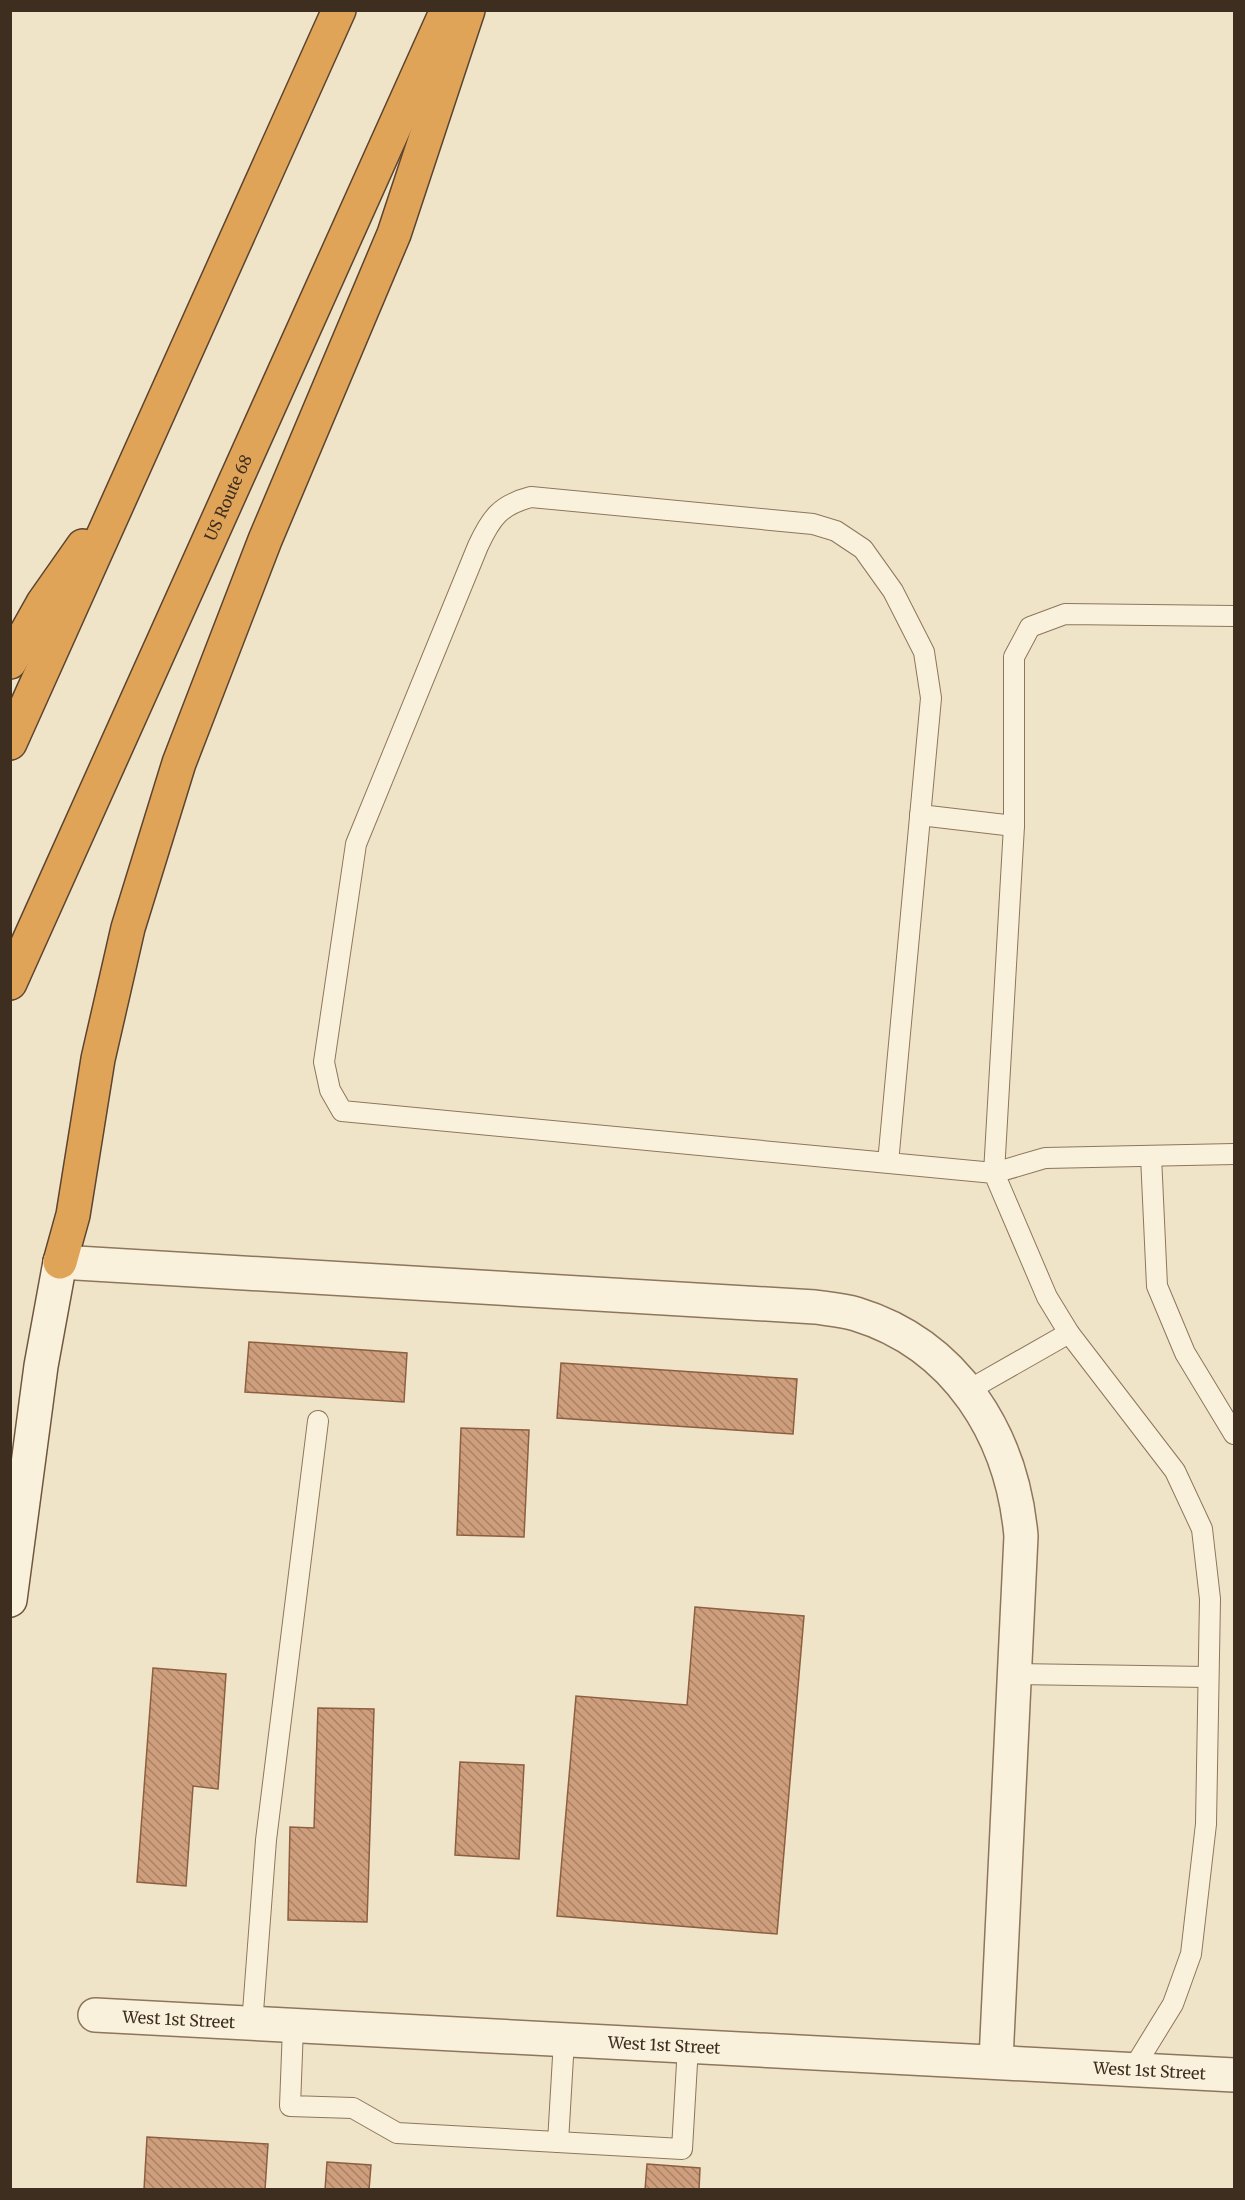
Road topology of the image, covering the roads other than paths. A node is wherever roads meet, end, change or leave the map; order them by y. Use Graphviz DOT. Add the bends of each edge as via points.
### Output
graph roads {
  1 [pos="339,10"];
  2 [pos="447,10"];
  3 [pos="468,10"];
  4 [pos="127,483"];
  5 [pos="1234,616"];
  6 [pos="10,662"];
  7 [pos="10,743"];
  8 [pos="920,815"];
  9 [pos="1014,825"];
  10 [pos="10,983"];
  11 [pos="1234,1154"];
  12 [pos="1151,1156"];
  13 [pos="888,1163"];
  14 [pos="994,1173"];
  15 [pos="60,1262"];
  16 [pos="1069,1333"];
  17 [pos="967,1391"];
  18 [pos="318,1421"];
  19 [pos="1234,1434"];
  20 [pos="10,1600"];
  21 [pos="1014,1674"];
  22 [pos="1207,1677"];
  23 [pos="95,2015"];
  24 [pos="252,2025"];
  25 [pos="293,2027"];
  26 [pos="564,2040"];
  27 [pos="688,2046"];
  28 [pos="996,2060"];
  29 [pos="1133,2069"];
  30 [pos="1234,2075"];
  31 [pos="558,2142"];
  1 -- 4 [label="highway"];
  2 -- 10 [label="highway, US Route 68"];
  3 -- 15 [label="highway" via="394,234 265,540 179,763 128,928 98,1059 73,1215"];
  4 -- 6 [label="highway" via="43,603"];
  4 -- 7 [label="highway"];
  5 -- 9 [label="lane" via="1065,614 1030,627 1014,657"];
  8 -- 9 [label="lane"];
  8 -- 13 [label="lane"];
  8 -- 13 [label="lane" via="931,698 924,652 893,591 863,549 837,531 813,524 531,497 513,502 491,520 478,546 356,844 324,1062 330,1090 342,1111"];
  9 -- 14 [label="lane"];
  11 -- 12 [label="lane"];
  12 -- 14 [label="lane" via="1045,1158"];
  12 -- 19 [label="lane" via="1158,1286 1185,1353"];
  13 -- 14 [label="lane"];
  14 -- 16 [label="lane" via="1047,1297"];
  15 -- 17 [label="street" via="815,1306 855,1313 894,1328 926,1349"];
  15 -- 20 [label="street"];
  16 -- 17 [label="lane"];
  16 -- 22 [label="lane" via="1175,1471 1202,1529 1210,1599"];
  17 -- 21 [label="street" via="984,1414 1006,1461 1017,1499 1021,1536"];
  18 -- 24 [label="lane" via="266,1840"];
  21 -- 22 [label="lane"];
  21 -- 28 [label="street"];
  22 -- 29 [label="lane" via="1206,1824 1191,1954 1173,2004"];
  23 -- 24 [label="street, West 1st Street"];
  24 -- 25 [label="street, West 1st Street"];
  25 -- 26 [label="street, West 1st Street"];
  25 -- 31 [label="lane" via="290,2106 353,2108 397,2133"];
  26 -- 27 [label="street, West 1st Street"];
  26 -- 31 [label="lane"];
  27 -- 28 [label="street, West 1st Street"];
  27 -- 31 [label="lane" via="682,2149"];
  28 -- 29 [label="street, West 1st Street"];
  29 -- 30 [label="street, West 1st Street"];
}
